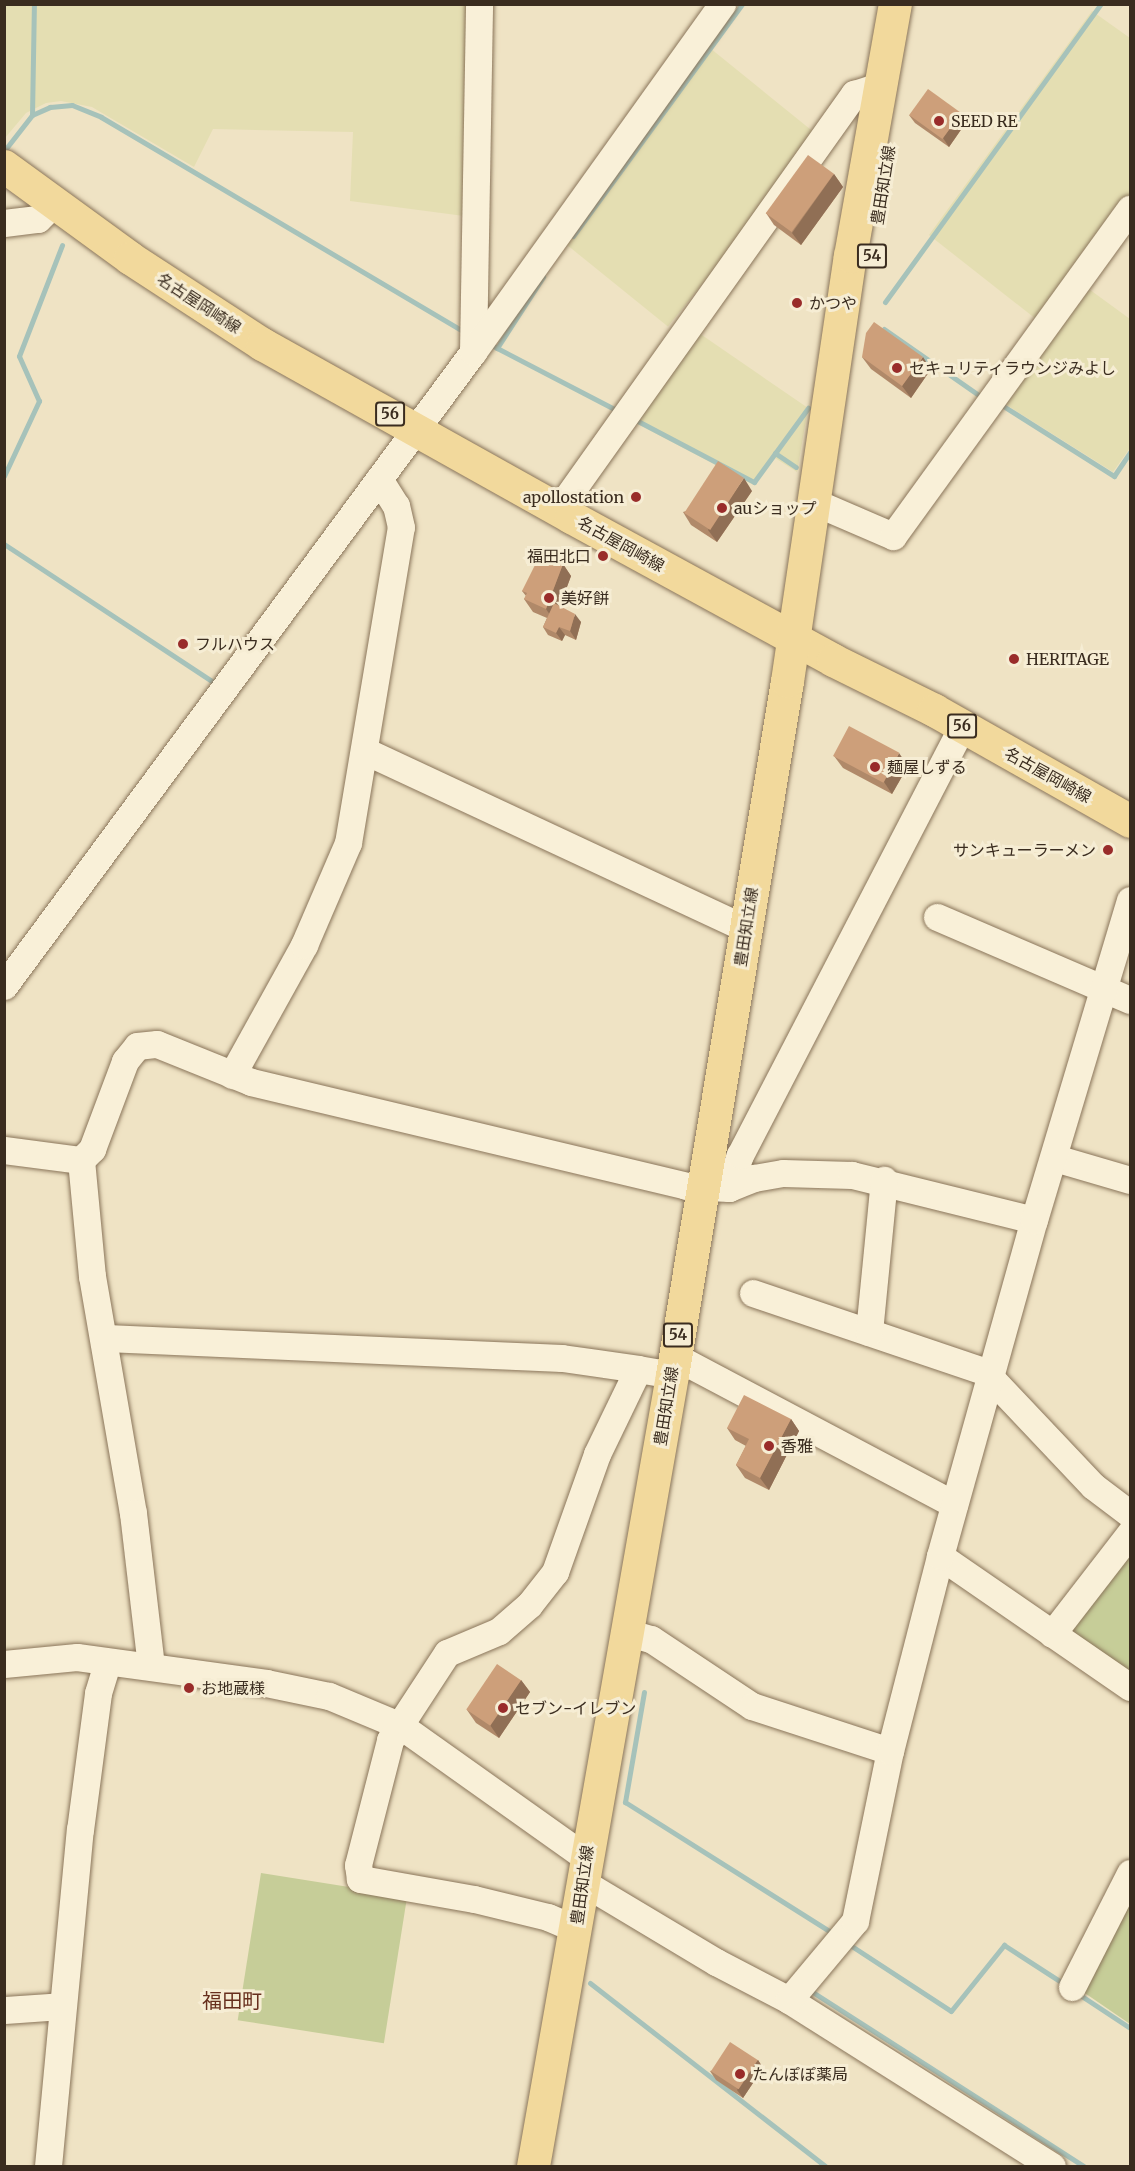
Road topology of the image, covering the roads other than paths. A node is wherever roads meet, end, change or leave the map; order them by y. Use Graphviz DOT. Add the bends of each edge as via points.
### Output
graph roads {
  1 [pos="479,4"];
  2 [pos="722,4"];
  3 [pos="895,4"];
  4 [pos="912,4"];
  5 [pos="879,86"];
  6 [pos="4,166"];
  7 [pos="55,202"];
  8 [pos="1131,209"];
  9 [pos="4,223"];
  10 [pos="473,352"];
  11 [pos="417,429"];
  12 [pos="379,478"];
  13 [pos="814,502"];
  14 [pos="558,510"];
  15 [pos="792,636"];
  16 [pos="962,726"];
  17 [pos="365,752"];
  18 [pos="1131,821"];
  19 [pos="1131,900"];
  20 [pos="938,917"];
  21 [pos="746,929"];
  22 [pos="4,986"];
  23 [pos="1105,989"];
  24 [pos="1131,1000"];
  25 [pos="232,1074"];
  26 [pos="4,1150"];
  27 [pos="1055,1158"];
  28 [pos="81,1160"];
  29 [pos="884,1180"];
  30 [pos="1131,1180"];
  31 [pos="715,1188"];
  32 [pos="1034,1220"];
  33 [pos="753,1293"];
  34 [pos="869,1332"];
  35 [pos="106,1338"];
  36 [pos="673,1366"];
  37 [pos="638,1369"];
  38 [pos="990,1374"];
  39 [pos="954,1504"];
  40 [pos="1131,1514"];
  41 [pos="1131,1533"];
  42 [pos="940,1556"];
  43 [pos="626,1632"];
  44 [pos="1052,1634"];
  45 [pos="4,1664"];
  46 [pos="107,1664"];
  47 [pos="151,1666"];
  48 [pos="1131,1687"];
  49 [pos="401,1726"];
  50 [pos="890,1751"];
  51 [pos="586,1871"];
  52 [pos="1131,1873"];
  53 [pos="576,1929"];
  54 [pos="1072,1987"];
  55 [pos="789,2000"];
  56 [pos="62,2006"];
  57 [pos="4,2010"];
  58 [pos="48,2166"];
  59 [pos="532,2166"];
  60 [pos="1052,2166"];
  1 -- 10 [label="street"];
  2 -- 10 [label="street"];
  3 -- 5 [label="main road, 豊田知立線 / 54"];
  4 -- 13 [label="main road, 豊田知立線 / 54" via="871,261 835,451"];
  5 -- 13 [label="main road, 豊田知立線 / 54" via="819,444"];
  5 -- 14 [label="street" via="854,94"];
  6 -- 7 [label="main road, 名古屋岡崎線 / 56"];
  7 -- 9 [label="street" via="38,219"];
  7 -- 11 [label="main road, 名古屋岡崎線 / 56" via="130,258 262,344"];
  8 -- 13 [label="street" via="892,536"];
  10 -- 11 [label="street"];
  11 -- 12 [label="street"];
  11 -- 14 [label="main road, 名古屋岡崎線 / 56"];
  12 -- 17 [label="street" via="396,506 401,527"];
  12 -- 22 [label="street" via="82,887"];
  13 -- 15 [label="main road, 豊田知立線 / 54"];
  14 -- 15 [label="main road, 名古屋岡崎線 / 56"];
  15 -- 16 [label="main road, 名古屋岡崎線 / 56"];
  15 -- 21 [label="main road, 豊田知立線 / 54"];
  16 -- 18 [label="main road, 名古屋岡崎線 / 56"];
  16 -- 31 [label="street" via="740,1155"];
  17 -- 21 [label="street"];
  17 -- 25 [label="street" via="348,843 330,888 304,945"];
  19 -- 23 [label="street"];
  20 -- 23 [label="street"];
  21 -- 31 [label="main road, 豊田知立線 / 54"];
  23 -- 24 [label="street"];
  23 -- 27 [label="street"];
  25 -- 28 [label="street" via="157,1044 137,1046 125,1061 92,1149"];
  25 -- 31 [label="street"];
  26 -- 28 [label="street"];
  27 -- 30 [label="street"];
  27 -- 32 [label="street"];
  28 -- 35 [label="street" via="92,1276"];
  29 -- 31 [label="street" via="816,1172 783,1173"];
  29 -- 32 [label="street"];
  29 -- 34 [label="street"];
  31 -- 36 [label="main road, 豊田知立線 / 54"];
  32 -- 38 [label="street"];
  33 -- 34 [label="street"];
  34 -- 38 [label="street"];
  35 -- 37 [label="street" via="532,1356 596,1360"];
  35 -- 47 [label="street" via="141,1568"];
  36 -- 37 [label="street"];
  36 -- 39 [label="street"];
  36 -- 43 [label="main road, 豊田知立線 / 54"];
  37 -- 49 [label="street" via="597,1454 555,1572 529,1605 499,1631 447,1653"];
  38 -- 39 [label="street"];
  38 -- 40 [label="street" via="1094,1486"];
  39 -- 42 [label="street"];
  41 -- 44 [label="street"];
  42 -- 44 [label="street"];
  42 -- 50 [label="street"];
  43 -- 50 [label="street" via="651,1639 752,1706"];
  43 -- 51 [label="main road, 豊田知立線 / 54"];
  44 -- 48 [label="street"];
  45 -- 46 [label="street" via="77,1657"];
  46 -- 47 [label="street"];
  46 -- 56 [label="street" via="98,1693 80,1825"];
  47 -- 49 [label="street" via="329,1696"];
  49 -- 51 [label="street"];
  49 -- 53 [label="street" via="390,1740 358,1865 360,1879 474,1899 548,1917"];
  50 -- 55 [label="street" via="855,1921"];
  51 -- 53 [label="main road, 豊田知立線 / 54"];
  51 -- 55 [label="street" via="716,1962"];
  52 -- 54 [label="street"];
  53 -- 59 [label="main road, 豊田知立線 / 54"];
  55 -- 60 [label="street"];
  56 -- 57 [label="street"];
  56 -- 58 [label="street"];
}
